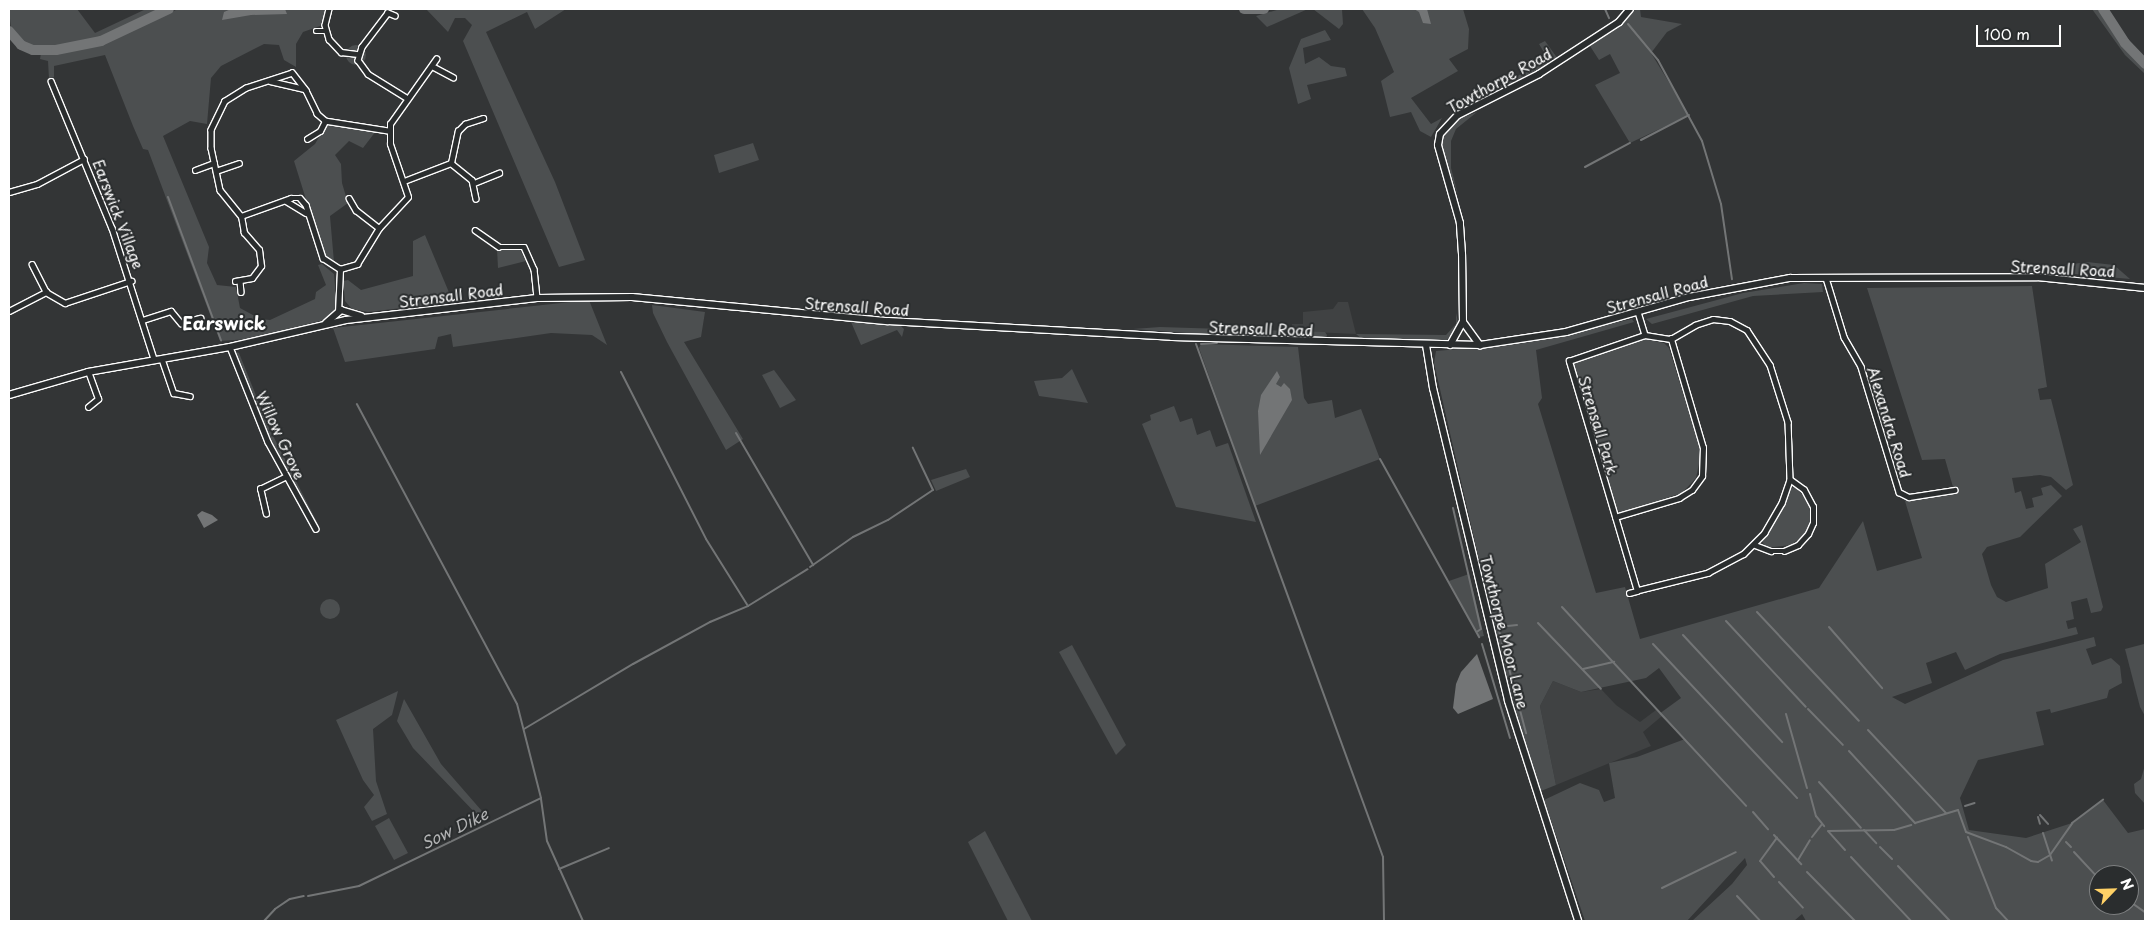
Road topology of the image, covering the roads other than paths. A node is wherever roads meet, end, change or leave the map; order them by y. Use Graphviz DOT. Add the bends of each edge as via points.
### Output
graph roads {
  1 [pos="329,9"];
  2 [pos="1630,9"];
  3 [pos="386,11"];
  4 [pos="395,16"];
  5 [pos="316,31"];
  6 [pos="326,31"];
  7 [pos="358,54"];
  8 [pos="436,59"];
  9 [pos="432,66"];
  10 [pos="453,77"];
  11 [pos="51,81"];
  12 [pos="269,81"];
  13 [pos="306,91"];
  14 [pos="407,98"];
  15 [pos="483,118"];
  16 [pos="325,121"];
  17 [pos="388,132"];
  18 [pos="307,139"];
  19 [pos="84,159"];
  20 [pos="451,162"];
  21 [pos="214,163"];
  22 [pos="239,163"];
  23 [pos="195,170"];
  24 [pos="216,171"];
  25 [pos="499,173"];
  26 [pos="404,182"];
  27 [pos="474,183"];
  28 [pos="9,192"];
  29 [pos="349,198"];
  30 [pos="476,199"];
  31 [pos="285,200"];
  32 [pos="307,214"];
  33 [pos="241,216"];
  34 [pos="379,228"];
  35 [pos="475,230"];
  36 [pos="32,264"];
  37 [pos="340,269"];
  38 [pos="1826,278"];
  39 [pos="130,281"];
  40 [pos="2145,288"];
  41 [pos="46,292"];
  42 [pos="241,292"];
  43 [pos="537,298"];
  44 [pos="9,311"];
  45 [pos="1638,312"];
  46 [pos="342,316"];
  47 [pos="200,318"];
  48 [pos="143,320"];
  49 [pos="1463,322"];
  50 [pos="1645,335"];
  51 [pos="1671,339"];
  52 [pos="1426,345"];
  53 [pos="1450,345"];
  54 [pos="1480,345"];
  55 [pos="230,347"];
  56 [pos="154,359"];
  57 [pos="162,359"];
  58 [pos="88,372"];
  59 [pos="9,395"];
  60 [pos="190,396"];
  61 [pos="88,407"];
  62 [pos="285,477"];
  63 [pos="1790,480"];
  64 [pos="1954,490"];
  65 [pos="266,514"];
  66 [pos="1614,517"];
  67 [pos="316,529"];
  68 [pos="1754,545"];
  69 [pos="1637,591"];
  70 [pos="1629,593"];
  71 [pos="1578,921"];
  1 -- 6 [label="street"];
  2 -- 49 [label="street, Towthorpe Road" via="1619,22 1539,74 1458,115 1440,134 1438,145 1462,236"];
  3 -- 4 [label="street"];
  3 -- 7 [label="street"];
  5 -- 6 [label="street"];
  6 -- 7 [label="street" via="341,52"];
  7 -- 14 [label="street" via="359,64 368,74"];
  8 -- 9 [label="street"];
  9 -- 10 [label="street"];
  9 -- 14 [label="street"];
  11 -- 19 [label="street, Earswick Village"];
  12 -- 13 [label="street" via="293,84"];
  12 -- 13 [label="street" via="292,73"];
  12 -- 21 [label="street" via="236,92 225,101 211,130"];
  13 -- 16 [label="street" via="317,114"];
  14 -- 17 [label="street" via="392,118"];
  15 -- 20 [label="street" via="465,124 458,131"];
  16 -- 17 [label="street"];
  16 -- 18 [label="street" via="320,131"];
  17 -- 26 [label="street"];
  19 -- 28 [label="street" via="36,184"];
  19 -- 39 [label="street, Earswick Village"];
  20 -- 26 [label="street"];
  20 -- 27 [label="street"];
  21 -- 23 [label="street"];
  21 -- 24 [label="street"];
  22 -- 24 [label="street"];
  24 -- 33 [label="street" via="222,194"];
  25 -- 27 [label="street"];
  26 -- 34 [label="street" via="408,192 406,201"];
  27 -- 30 [label="street"];
  29 -- 34 [label="street" via="356,210"];
  31 -- 32 [label="street"];
  31 -- 32 [label="street" via="300,198 306,205"];
  31 -- 33 [label="street"];
  32 -- 37 [label="street" via="324,258"];
  33 -- 42 [label="street" via="244,233 255,244 261,260 256,274 237,281"];
  34 -- 37 [label="street" via="362,260"];
  35 -- 43 [label="street" via="499,247 524,247 534,269"];
  36 -- 41 [label="street"];
  37 -- 46 [label="street" via="337,295"];
  38 -- 40 [label="street, Strensall Road" via="2037,277"];
  38 -- 45 [label="street, Strensall Road" via="1759,282"];
  38 -- 64 [label="street, Alexandra Road" via="1844,336 1861,367 1899,492 1909,497"];
  39 -- 41 [label="street" via="65,303"];
  39 -- 48 [label="street, Earswick Village"];
  41 -- 44 [label="street"];
  43 -- 46 [label="street, Strensall Road" via="370,317"];
  43 -- 52 [label="street, Strensall Road" via="632,297 888,321 1172,337"];
  45 -- 50 [label="street"];
  45 -- 54 [label="street, Strensall Road" via="1566,332"];
  46 -- 55 [label="street, Strensall Road" via="321,327"];
  47 -- 48 [label="street" via="181,323 172,311"];
  48 -- 56 [label="street, Earswick Village"];
  49 -- 53 [label="street"];
  49 -- 54 [label="street"];
  50 -- 51 [label="street, Strensall Park"];
  50 -- 66 [label="street, Strensall Park" via="1596,354 1572,358 1568,365"];
  51 -- 63 [label="street" via="1713,319 1740,325 1755,338 1784,401 1791,438"];
  51 -- 66 [label="street" via="1703,448 1702,476 1692,490 1679,498"];
  52 -- 53 [label="street, Strensall Road"];
  52 -- 71 [label="street, Towthorpe Moor Lane" via="1433,388 1508,701"];
  53 -- 54 [label="street, Strensall Road"];
  55 -- 57 [label="street, Strensall Road"];
  55 -- 62 [label="street, Willow Grove"];
  56 -- 57 [label="street, Strensall Road"];
  56 -- 58 [label="street, Strensall Road"];
  57 -- 60 [label="street" via="174,393"];
  58 -- 59 [label="street, Strensall Road"];
  58 -- 61 [label="street" via="98,399"];
  62 -- 65 [label="street" via="260,489"];
  62 -- 67 [label="street, Willow Grove"];
  63 -- 68 [label="street" via="1777,514"];
  63 -- 68 [label="street" via="1804,490 1812,507 1813,523 1808,534 1798,545 1784,551 1771,551"];
  66 -- 69 [label="street, Strensall Park"];
  68 -- 69 [label="street" via="1731,563 1709,573"];
  69 -- 70 [label="street"];
}
